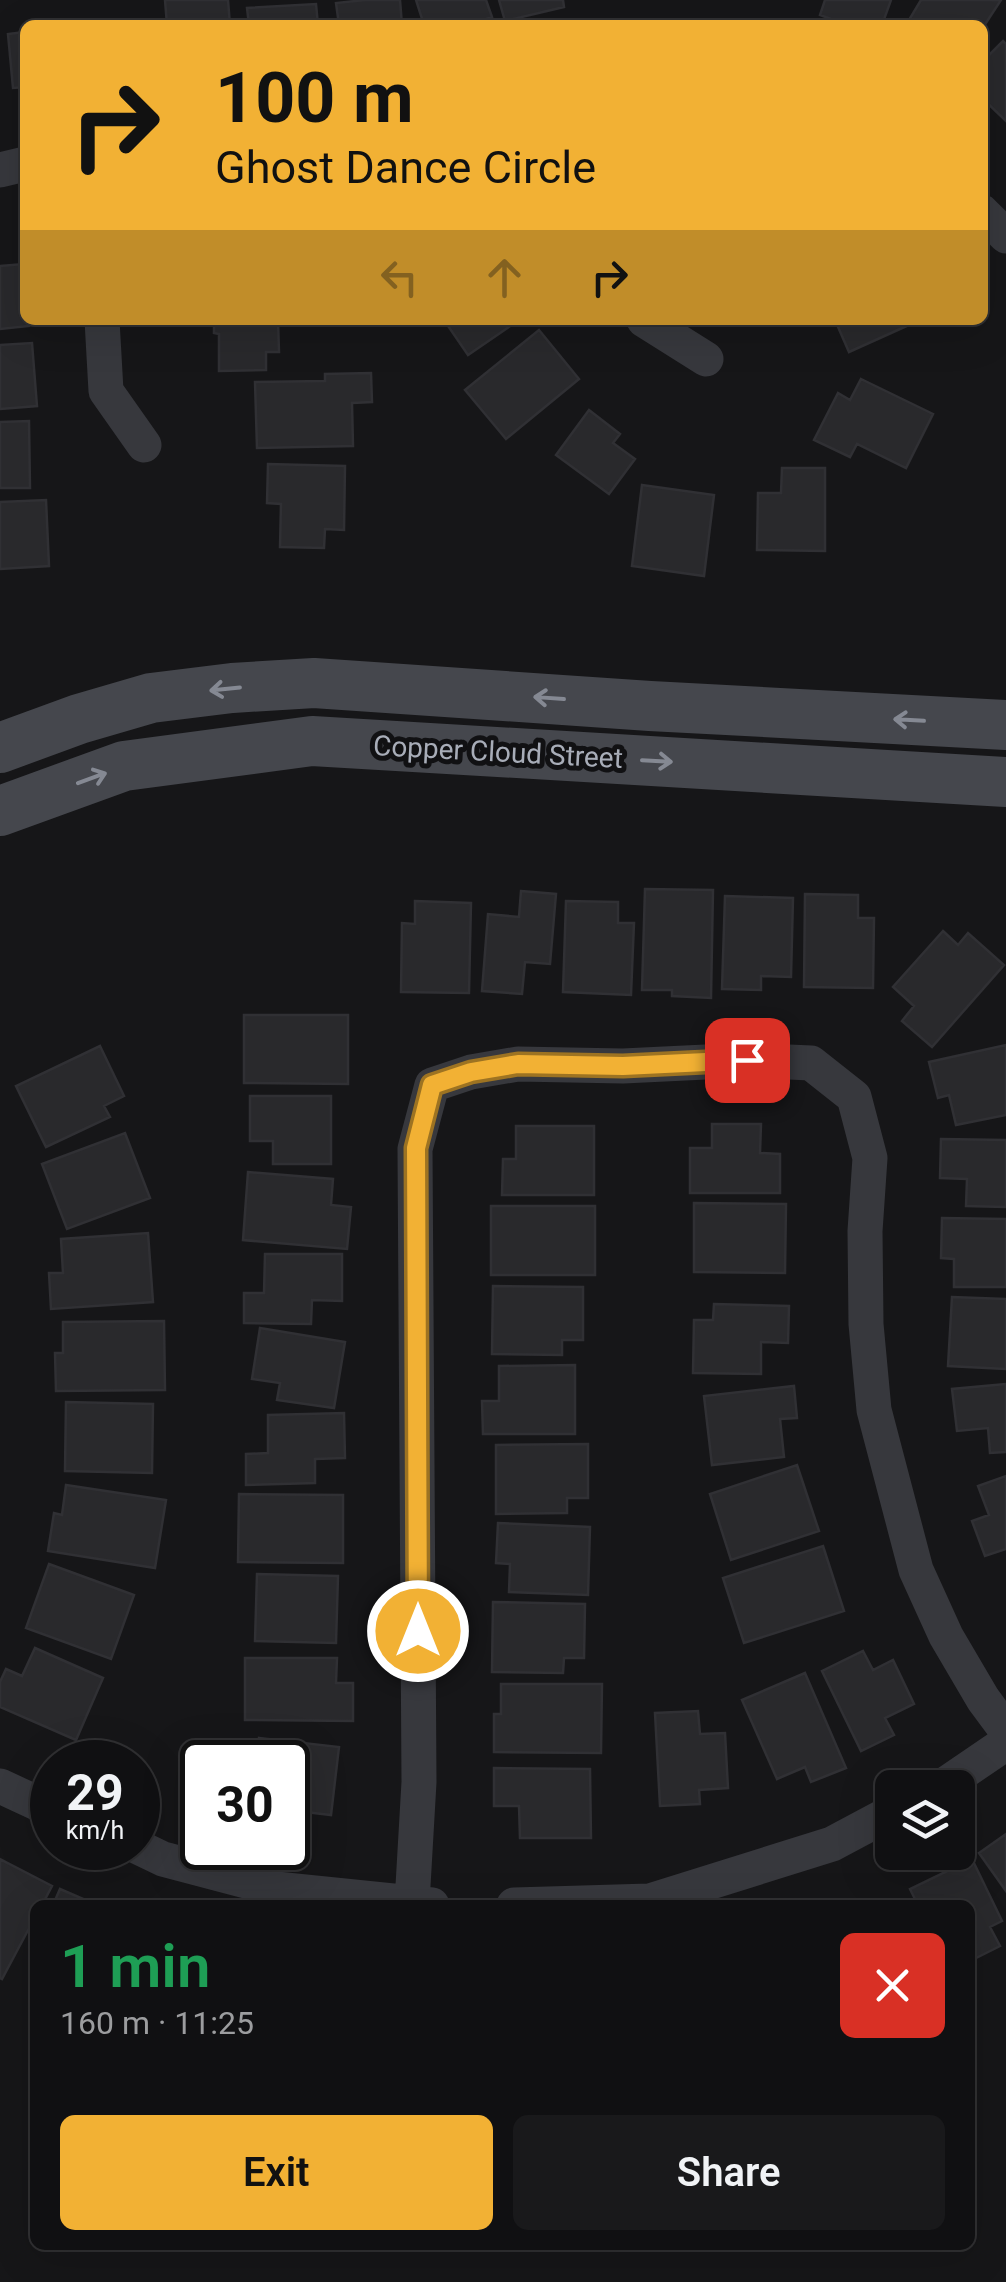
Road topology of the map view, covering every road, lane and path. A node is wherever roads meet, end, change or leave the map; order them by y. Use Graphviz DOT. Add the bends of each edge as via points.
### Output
graph roads {
  1 [pos="988,218"];
  2 [pos="1006,236"];
  3 [pos="102,325"];
  4 [pos="652,325"];
  5 [pos="706,359"];
  6 [pos="144,445"];
  7 [pos="1006,725"];
  8 [pos="0,748"];
  9 [pos="1006,782"];
  10 [pos="0,812"];
  11 [pos="1006,1730"];
  12 [pos="1006,1743"];
  13 [pos="966,1770"];
  14 [pos="0,1786"];
  15 [pos="30,1800"];
  16 [pos="875,1821"];
  17 [pos="160,1857"];
  18 [pos="383,1900"];
  19 [pos="422,1900"];
  20 [pos="653,1900"];
  1 -- 2 [label="street"];
  3 -- 6 [label="street" via="106,391"];
  4 -- 5 [label="street"];
  7 -- 8 [label="street, Copper Cloud Street, one-way" via="314,682 151,698"];
  10 -- 9 [label="street, Copper Cloud Street, one-way" via="124,766 312,741"];
  11 -- 19 [label="street" via="946,1636 916,1570 874,1410 866,1324 870,1158 854,1098 810,1063 518,1064 471,1072 432,1085 416,1148"];
  12 -- 13 [label="street"];
  14 -- 15 [label="street"];
  16 -- 20 [label="street" via="832,1844"];
  17 -- 18 [label="street" via="276,1889"];
}
